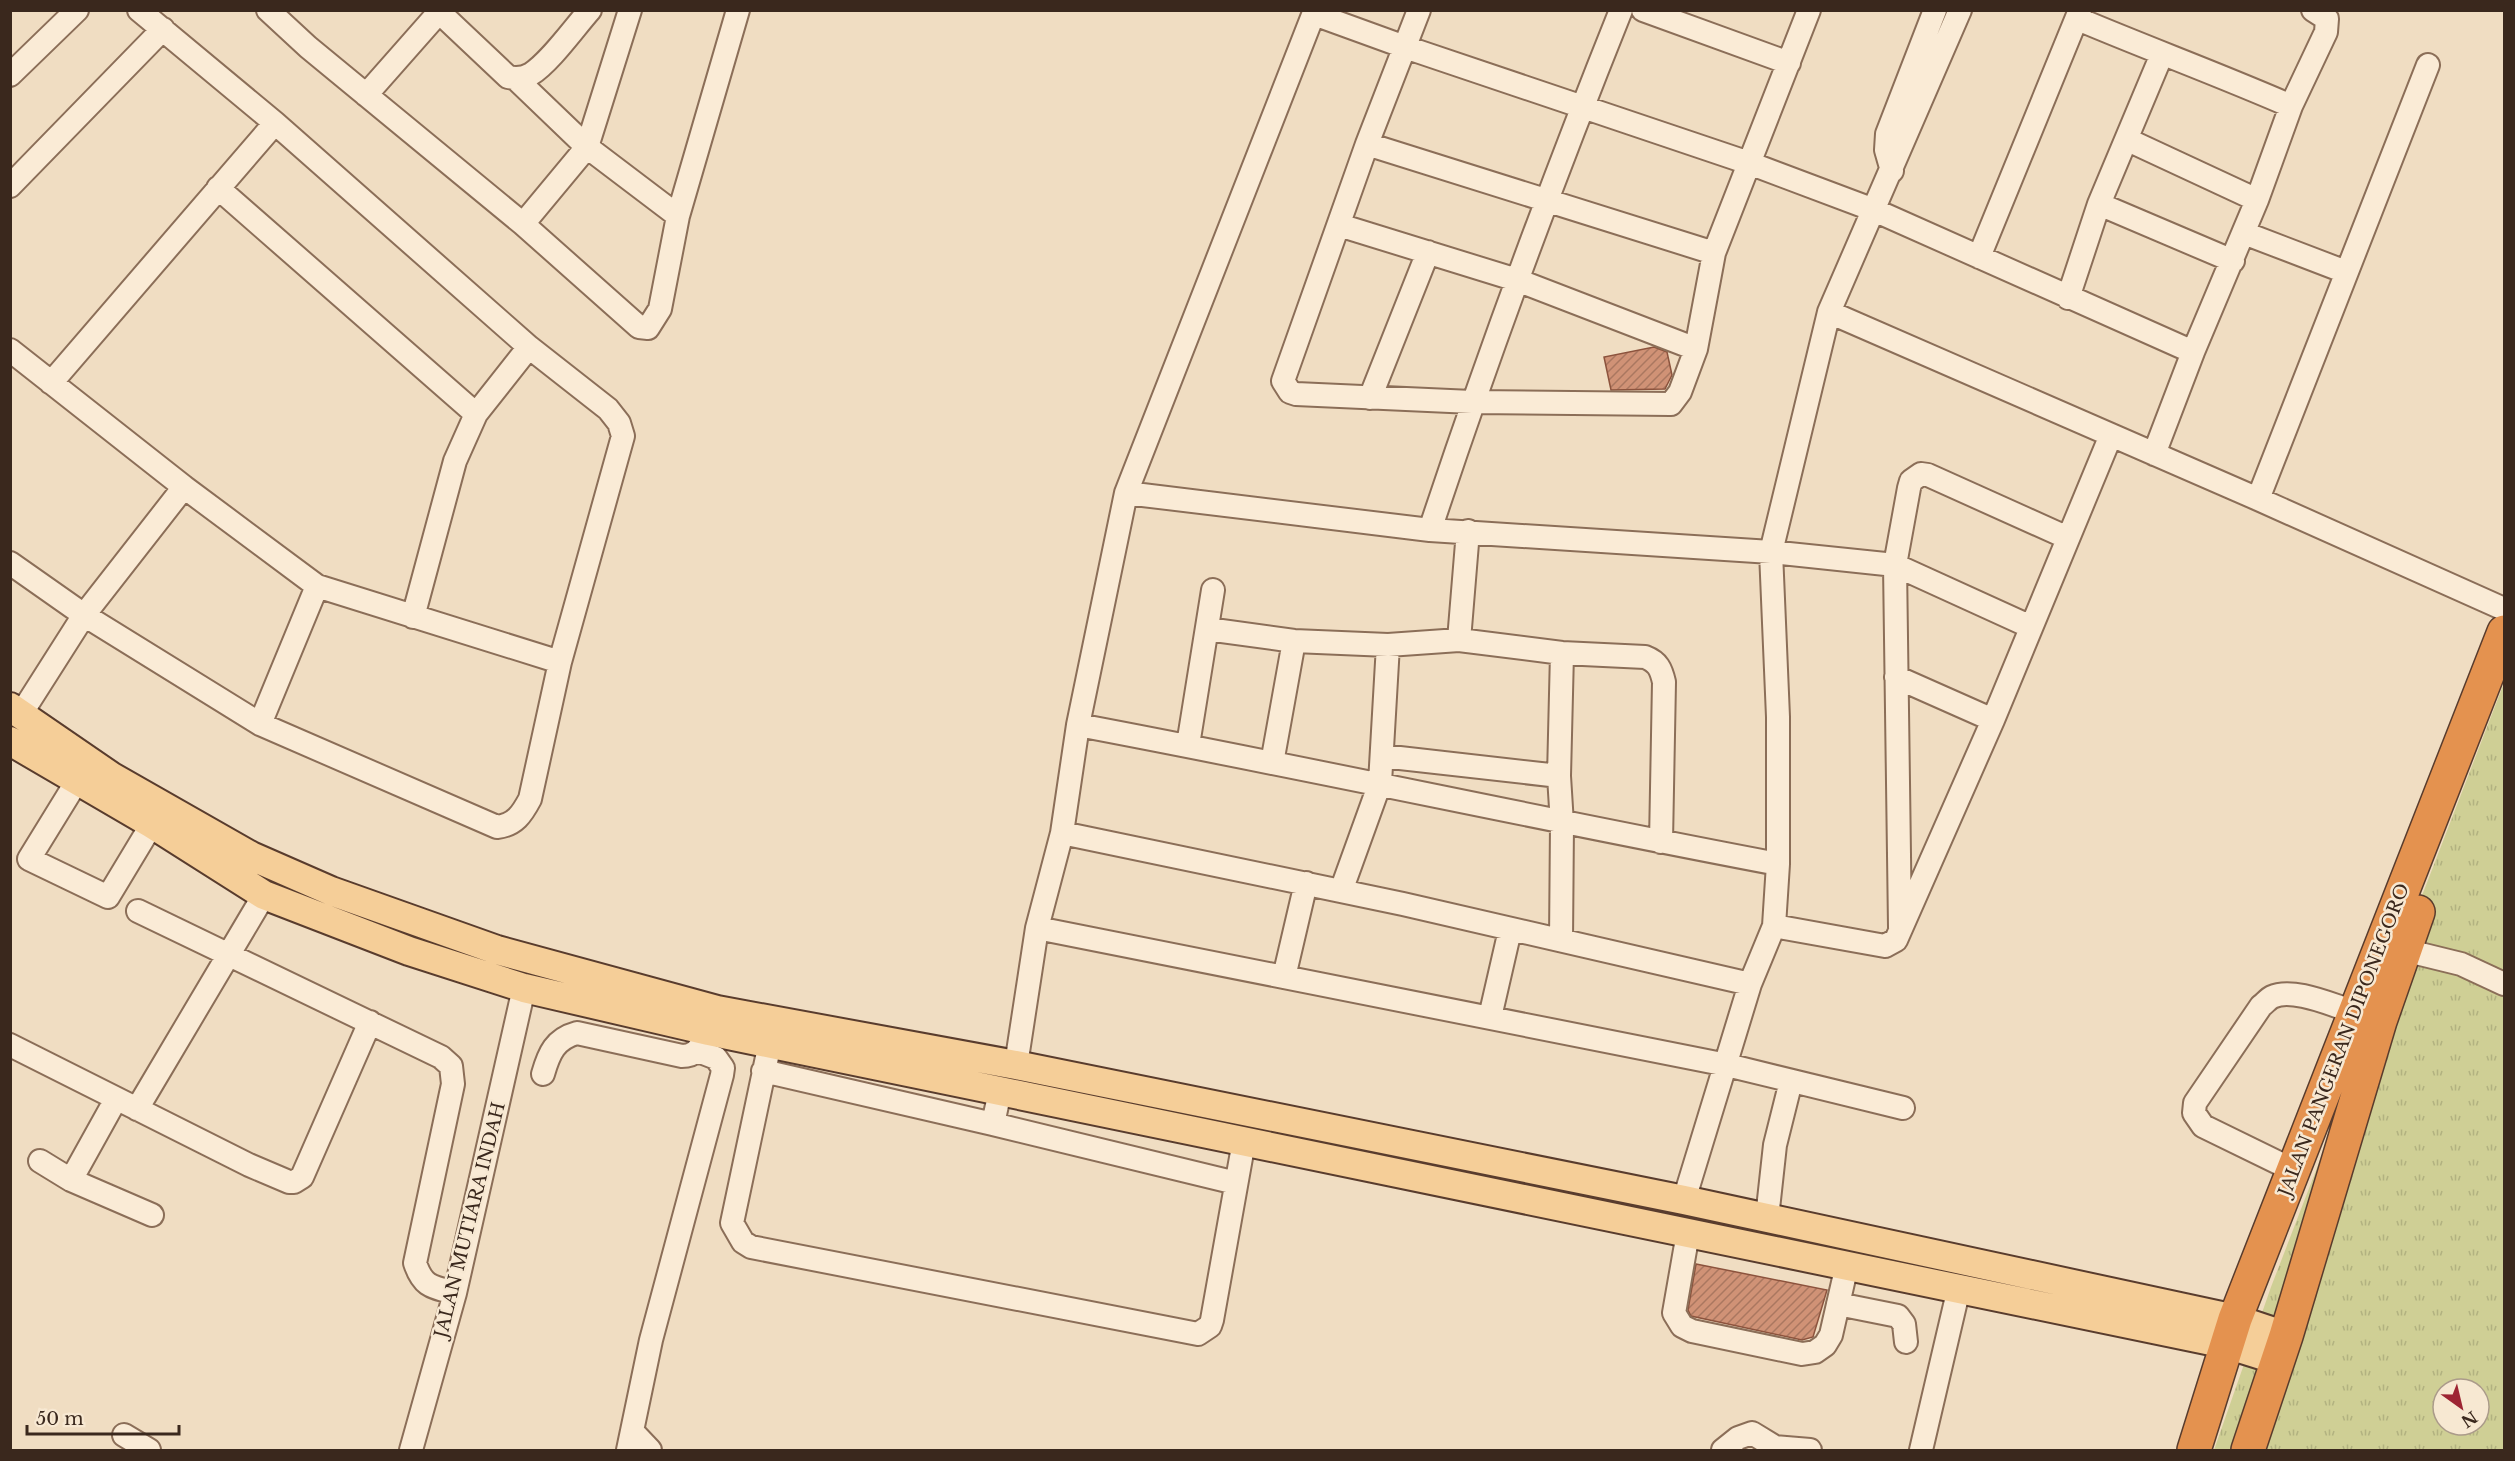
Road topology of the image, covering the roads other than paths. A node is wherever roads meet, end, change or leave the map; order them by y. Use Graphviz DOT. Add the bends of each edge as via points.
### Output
graph roads {
  1 [pos="77,10"];
  2 [pos="139,10"];
  3 [pos="268,10"];
  4 [pos="590,10"];
  5 [pos="630,10"];
  6 [pos="738,10"];
  7 [pos="1419,10"];
  8 [pos="1621,10"];
  9 [pos="1643,10"];
  10 [pos="1809,10"];
  11 [pos="1935,10"];
  12 [pos="1960,10"];
  13 [pos="2313,10"];
  14 [pos="439,11"];
  15 [pos="1314,12"];
  16 [pos="2079,15"];
  17 [pos="163,29"];
  18 [pos="1405,47"];
  19 [pos="2162,54"];
  20 [pos="1789,63"];
  21 [pos="13,65"];
  22 [pos="2428,66"];
  23 [pos="515,78"];
  24 [pos="366,95"];
  25 [pos="1582,106"];
  26 [pos="2291,106"];
  27 [pos="275,123"];
  28 [pos="2128,140"];
  29 [pos="1367,144"];
  30 [pos="587,147"];
  31 [pos="1749,163"];
  32 [pos="1892,171"];
  33 [pos="10,186"];
  34 [pos="218,188"];
  35 [pos="1547,199"];
  36 [pos="2257,200"];
  37 [pos="2099,204"];
  38 [pos="1874,210"];
  39 [pos="678,216"];
  40 [pos="523,224"];
  41 [pos="1339,225"];
  42 [pos="2244,233"];
  43 [pos="1428,252"];
  44 [pos="1714,253"];
  45 [pos="1979,257"];
  46 [pos="2233,261"];
  47 [pos="2346,272"];
  48 [pos="1517,280"];
  49 [pos="2068,298"];
  50 [pos="1829,312"];
  51 [pos="529,346"];
  52 [pos="1696,349"];
  53 [pos="10,350"];
  54 [pos="2193,352"];
  55 [pos="51,383"];
  56 [pos="1370,398"];
  57 [pos="1472,402"];
  58 [pos="476,414"];
  59 [pos="2111,435"];
  60 [pos="2154,454"];
  61 [pos="183,487"];
  62 [pos="1126,493"];
  63 [pos="2258,498"];
  64 [pos="1430,530"];
  65 [pos="1468,531"];
  66 [pos="2068,538"];
  67 [pos="1771,552"];
  68 [pos="10,563"];
  69 [pos="1895,565"];
  70 [pos="317,586"];
  71 [pos="1213,590"];
  72 [pos="2505,609"];
  73 [pos="84,615"];
  74 [pos="413,618"];
  75 [pos="2031,627"];
  76 [pos="1207,629"];
  77 [pos="2505,632"];
  78 [pos="1459,640"];
  79 [pos="1294,641"];
  80 [pos="1388,645"];
  81 [pos="1562,653"];
  82 [pos="560,662"];
  83 [pos="1896,677"];
  84 [pos="2505,683"];
  85 [pos="16,711"];
  86 [pos="1993,720"];
  87 [pos="260,724"];
  88 [pos="1078,725"];
  89 [pos="10,741"];
  90 [pos="1188,745"];
  91 [pos="1382,756"];
  92 [pos="1272,763"];
  93 [pos="1559,776"];
  94 [pos="77,781"];
  95 [pos="1380,783"];
  96 [pos="152,824"];
  97 [pos="1562,824"];
  98 [pos="1062,833"];
  99 [pos="1661,842"];
  100 [pos="1779,864"];
  101 [pos="1306,883"];
  102 [pos="331,891"];
  103 [pos="1341,891"];
  104 [pos="264,895"];
  105 [pos="138,911"];
  106 [pos="320,917"];
  107 [pos="1774,926"];
  108 [pos="1037,928"];
  109 [pos="1510,930"];
  110 [pos="1900,935"];
  111 [pos="1561,940"];
  112 [pos="2404,950"];
  113 [pos="229,953"];
  114 [pos="1284,977"];
  115 [pos="1750,984"];
  116 [pos="2505,984"];
  117 [pos="524,988"];
  118 [pos="2355,1012"];
  119 [pos="1490,1017"];
  120 [pos="370,1022"];
  121 [pos="708,1030"];
  122 [pos="770,1043"];
  123 [pos="10,1045"];
  124 [pos="1016,1065"];
  125 [pos="1726,1065"];
  126 [pos="764,1071"];
  127 [pos="543,1074"];
  128 [pos="1791,1080"];
  129 [pos="1000,1090"];
  130 [pos="116,1099"];
  131 [pos="1903,1108"];
  132 [pos="137,1110"];
  133 [pos="993,1124"];
  134 [pos="1244,1141"];
  135 [pos="40,1161"];
  136 [pos="2293,1170"];
  137 [pos="71,1180"];
  138 [pos="1236,1183"];
  139 [pos="1684,1200"];
  140 [pos="152,1215"];
  141 [pos="1767,1218"];
  142 [pos="1688,1233"];
  143 [pos="1905,1248"];
  144 [pos="1847,1265"];
  145 [pos="1900,1276"];
  146 [pos="1959,1288"];
  147 [pos="455,1293"];
  148 [pos="1838,1304"];
  149 [pos="2230,1331"];
  150 [pos="1906,1342"];
  151 [pos="2282,1348"];
  152 [pos="124,1435"];
  153 [pos="630,1441"];
  154 [pos="149,1450"];
  155 [pos="411,1450"];
  156 [pos="650,1450"];
  157 [pos="1723,1450"];
  158 [pos="1810,1450"];
  159 [pos="1921,1450"];
  160 [pos="2194,1450"];
  161 [pos="2248,1450"];
  1 -- 21 [label="street"];
  2 -- 17 [label="street"];
  3 -- 24 [label="street"];
  4 -- 23 [label="street" via="531,74"];
  5 -- 30 [label="street"];
  6 -- 39 [label="street"];
  7 -- 18 [label="street"];
  8 -- 25 [label="street"];
  9 -- 20 [label="street"];
  10 -- 20 [label="street"];
  11 -- 32 [label="street" via="1887,134 1886,150"];
  12 -- 32 [label="street"];
  13 -- 26 [label="street" via="2328,25"];
  14 -- 23 [label="street" via="508,76"];
  14 -- 24 [label="street"];
  15 -- 18 [label="street"];
  15 -- 62 [label="street"];
  16 -- 19 [label="street"];
  16 -- 45 [label="street"];
  17 -- 27 [label="street"];
  17 -- 33 [label="street"];
  18 -- 25 [label="street"];
  18 -- 29 [label="street"];
  19 -- 26 [label="street"];
  19 -- 28 [label="street"];
  20 -- 31 [label="street"];
  22 -- 47 [label="street"];
  23 -- 30 [label="street"];
  24 -- 40 [label="street"];
  25 -- 31 [label="street"];
  25 -- 35 [label="street"];
  26 -- 36 [label="street"];
  27 -- 34 [label="street"];
  27 -- 51 [label="street"];
  28 -- 36 [label="street"];
  28 -- 37 [label="street"];
  29 -- 35 [label="street"];
  29 -- 41 [label="street"];
  30 -- 39 [label="street"];
  30 -- 40 [label="street"];
  31 -- 38 [label="street"];
  31 -- 44 [label="street"];
  32 -- 38 [label="street"];
  34 -- 55 [label="street"];
  34 -- 58 [label="street"];
  35 -- 44 [label="street"];
  35 -- 48 [label="street"];
  36 -- 42 [label="street"];
  37 -- 46 [label="street"];
  37 -- 49 [label="street"];
  38 -- 45 [label="street"];
  38 -- 50 [label="street"];
  39 -- 40 [label="street" via="660,309 648,328 639,327"];
  41 -- 43 [label="street"];
  41 -- 56 [label="street" via="1283,381 1296,394"];
  42 -- 46 [label="street"];
  42 -- 47 [label="street"];
  43 -- 48 [label="street"];
  43 -- 56 [label="street"];
  44 -- 52 [label="street"];
  45 -- 49 [label="street"];
  46 -- 54 [label="street"];
  47 -- 63 [label="street"];
  48 -- 52 [label="street"];
  48 -- 57 [label="street"];
  49 -- 54 [label="street"];
  50 -- 59 [label="street"];
  50 -- 67 [label="street"];
  51 -- 58 [label="street"];
  51 -- 82 [label="street" via="608,409 623,436"];
  52 -- 57 [label="street" via="1680,392 1671,404"];
  53 -- 55 [label="street"];
  54 -- 60 [label="street"];
  55 -- 61 [label="street"];
  56 -- 57 [label="street"];
  57 -- 64 [label="street"];
  58 -- 74 [label="street" via="455,461"];
  59 -- 60 [label="street"];
  59 -- 66 [label="street"];
  60 -- 63 [label="street"];
  61 -- 70 [label="street"];
  61 -- 73 [label="street"];
  62 -- 64 [label="street"];
  62 -- 88 [label="street"];
  63 -- 72 [label="street"];
  64 -- 65 [label="street"];
  65 -- 67 [label="street"];
  65 -- 78 [label="street"];
  66 -- 69 [label="street" via="1921,474 1911,481"];
  66 -- 75 [label="street"];
  67 -- 69 [label="street"];
  67 -- 100 [label="street"];
  68 -- 73 [label="street"];
  69 -- 75 [label="street"];
  69 -- 83 [label="street"];
  70 -- 74 [label="street"];
  70 -- 87 [label="street"];
  71 -- 76 [label="street"];
  73 -- 85 [label="street"];
  73 -- 87 [label="street"];
  74 -- 82 [label="street"];
  75 -- 86 [label="street"];
  76 -- 79 [label="street"];
  76 -- 90 [label="street"];
  77 -- 118 [label="highway, JALAN PANGERAN DIPONEGORO"];
  78 -- 80 [label="street"];
  78 -- 81 [label="street"];
  79 -- 80 [label="street"];
  79 -- 92 [label="street"];
  80 -- 91 [label="street"];
  81 -- 93 [label="street"];
  81 -- 99 [label="street" via="1645,657 1654,660 1660,669 1664,682"];
  82 -- 87 [label="street" via="530,799 524,812 508,826 497,827"];
  83 -- 86 [label="street"];
  83 -- 110 [label="street"];
  84 -- 112 [label="highway, JALAN PANGERAN DIPONEGORO"];
  85 -- 102 [label="main road" via="112,777 251,856"];
  86 -- 110 [label="street"];
  88 -- 90 [label="street"];
  88 -- 98 [label="street"];
  89 -- 94 [label="main road"];
  90 -- 92 [label="street"];
  91 -- 93 [label="street"];
  91 -- 95 [label="street"];
  92 -- 95 [label="street"];
  93 -- 97 [label="street"];
  94 -- 96 [label="main road"];
  94 -- 96 [label="street" via="29,859 108,897"];
  95 -- 97 [label="street"];
  95 -- 103 [label="street"];
  96 -- 104 [label="main road"];
  97 -- 99 [label="street"];
  97 -- 111 [label="street"];
  98 -- 101 [label="street"];
  98 -- 108 [label="street"];
  99 -- 100 [label="street"];
  100 -- 107 [label="street"];
  101 -- 103 [label="street"];
  101 -- 114 [label="street"];
  102 -- 106 [label="main road"];
  102 -- 121 [label="main road"];
  103 -- 109 [label="street"];
  104 -- 106 [label="main road"];
  104 -- 113 [label="street"];
  105 -- 113 [label="street"];
  106 -- 117 [label="main road"];
  107 -- 110 [label="street" via="1886,946"];
  107 -- 115 [label="street"];
  108 -- 114 [label="street"];
  108 -- 124 [label="street"];
  109 -- 111 [label="street"];
  109 -- 119 [label="street"];
  111 -- 115 [label="street"];
  112 -- 116 [label="street" via="2461,964"];
  112 -- 151 [label="highway, JALAN PANGERAN DIPONEGORO"];
  113 -- 120 [label="street"];
  113 -- 132 [label="street"];
  114 -- 119 [label="street"];
  115 -- 125 [label="street"];
  117 -- 121 [label="main road"];
  117 -- 147 [label="street, JALAN MUTIARA INDAH"];
  118 -- 136 [label="highway, JALAN PANGERAN DIPONEGORO"];
  118 -- 136 [label="street" via="2305,996 2284,993 2271,997 2195,1104 2194,1113 2203,1126"];
  119 -- 125 [label="street"];
  120 -- 132 [label="street" via="302,1177 294,1182 249,1165"];
  120 -- 147 [label="street" via="441,1057 453,1070 415,1263 420,1277 430,1286"];
  121 -- 122 [label="main road"];
  121 -- 124 [label="main road"];
  121 -- 127 [label="street" via="682,1056 577,1033 553,1047"];
  121 -- 153 [label="street" via="722,1075 651,1340"];
  122 -- 126 [label="street"];
  122 -- 129 [label="main road"];
  123 -- 130 [label="street"];
  124 -- 139 [label="main road"];
  125 -- 128 [label="street"];
  125 -- 139 [label="street"];
  126 -- 133 [label="street"];
  126 -- 138 [label="street" via="732,1223 743,1242 751,1247 1197,1334 1212,1320"];
  128 -- 131 [label="street"];
  128 -- 141 [label="street" via="1775,1145"];
  129 -- 133 [label="street"];
  129 -- 134 [label="main road"];
  130 -- 132 [label="street"];
  130 -- 137 [label="street"];
  133 -- 138 [label="street"];
  134 -- 138 [label="street"];
  134 -- 142 [label="main road"];
  135 -- 137 [label="street"];
  136 -- 149 [label="highway, JALAN PANGERAN DIPONEGORO"];
  137 -- 140 [label="street"];
  139 -- 141 [label="main road"];
  141 -- 143 [label="main road"];
  142 -- 144 [label="main road"];
  142 -- 148 [label="street" via="1674,1313 1682,1326 1692,1331 1809,1353 1820,1349 1831,1335"];
  143 -- 145 [label="main road"];
  143 -- 149 [label="main road"];
  144 -- 145 [label="main road"];
  144 -- 148 [label="street"];
  145 -- 146 [label="main road"];
  146 -- 149 [label="main road"];
  146 -- 159 [label="street"];
  147 -- 155 [label="street, JALAN MUTIARA INDAH"];
  148 -- 150 [label="street" via="1898,1316 1904,1324"];
  149 -- 151 [label="main road"];
  149 -- 160 [label="highway, JALAN PANGERAN DIPONEGORO"];
  151 -- 161 [label="highway, JALAN PANGERAN DIPONEGORO"];
  152 -- 154 [label="street"];
  153 -- 156 [label="street"];
  157 -- 158 [label="street" via="1752,1433 1775,1447"];
}
